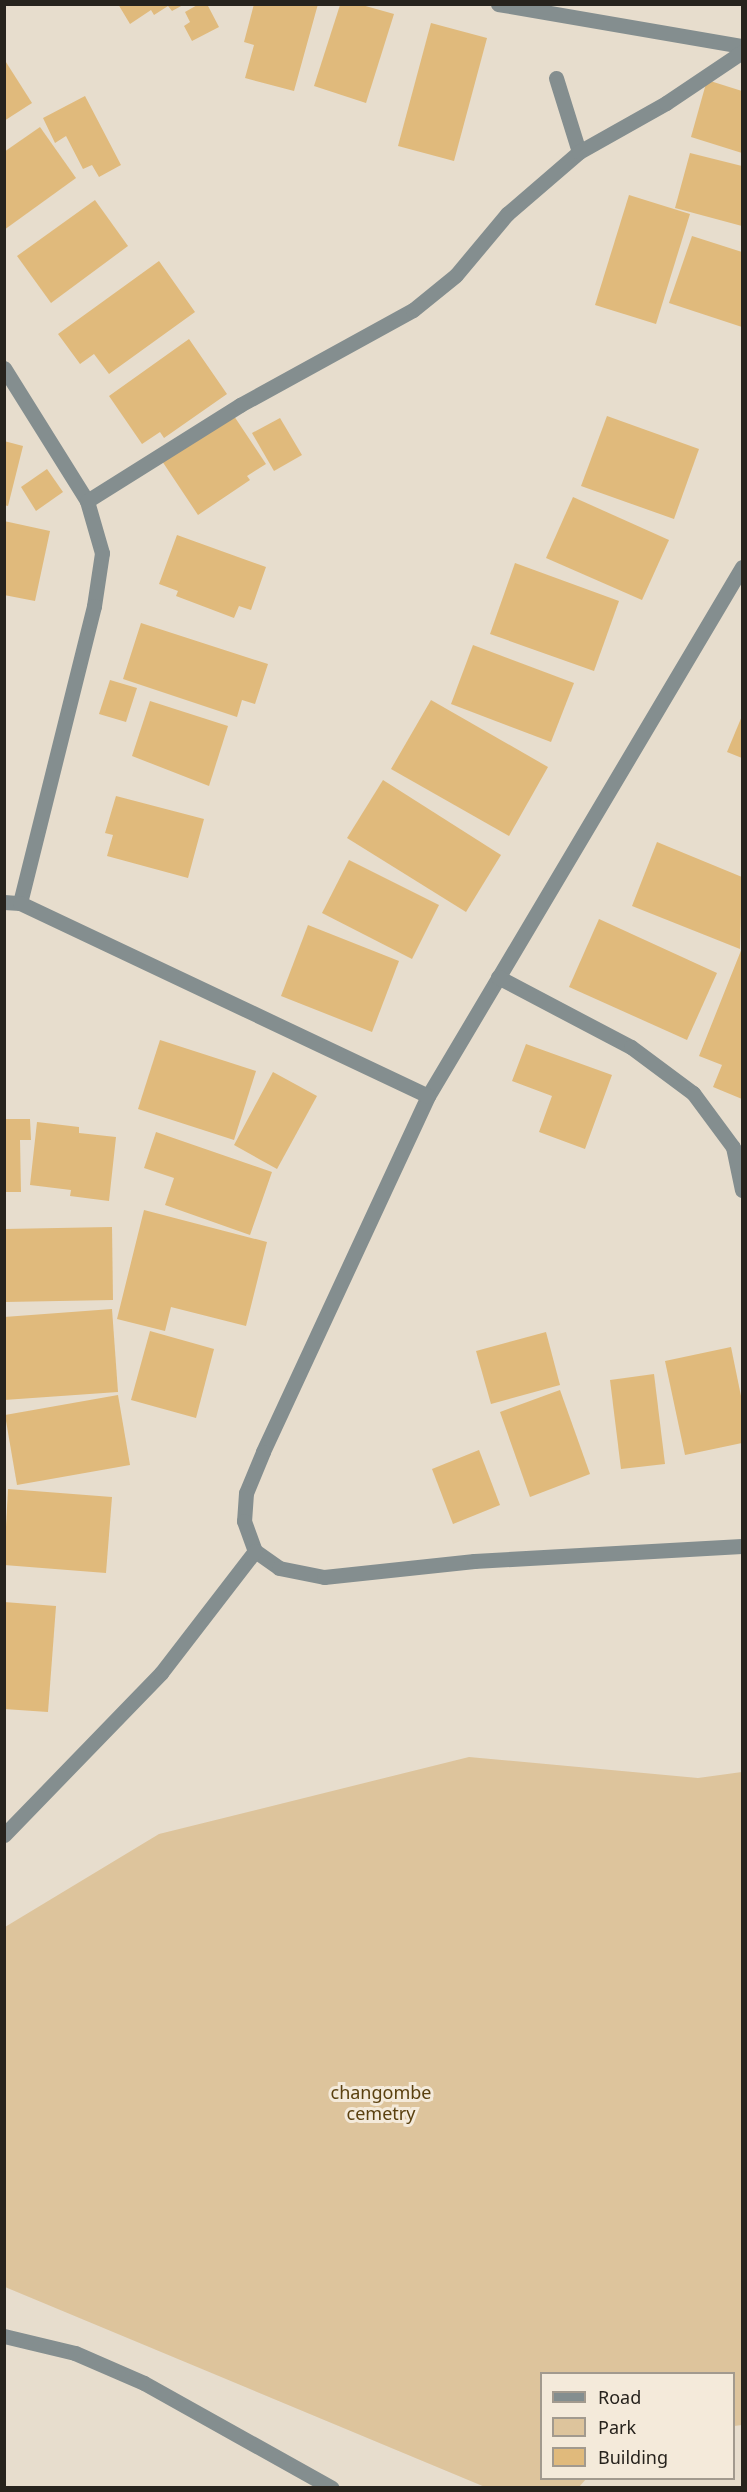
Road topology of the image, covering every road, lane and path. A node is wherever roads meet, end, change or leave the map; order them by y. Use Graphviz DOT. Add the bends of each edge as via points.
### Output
graph roads {
  1 [pos="501,5"];
  2 [pos="742,46"];
  3 [pos="742,52"];
  4 [pos="556,78"];
  5 [pos="579,152"];
  6 [pos="4,368"];
  7 [pos="87,501"];
  8 [pos="742,567"];
  9 [pos="12,902"];
  10 [pos="498,977"];
  11 [pos="428,1096"];
  12 [pos="742,1190"];
  13 [pos="742,1546"];
  14 [pos="255,1551"];
  15 [pos="4,1835"];
  16 [pos="4,2336"];
  17 [pos="332,2487"];
  1 -- 2 [label="street"];
  3 -- 5 [label="street" via="666,103"];
  4 -- 5 [label="street"];
  5 -- 7 [label="street" via="507,214 456,275 413,310 249,400"];
  6 -- 7 [label="street"];
  7 -- 9 [label="street" via="102,553 94,606"];
  8 -- 10 [label="street"];
  9 -- 11 [label="street"];
  10 -- 11 [label="street"];
  10 -- 12 [label="street" via="631,1047 693,1093 733,1147"];
  11 -- 14 [label="street" via="246,1493 244,1521"];
  13 -- 14 [label="street" via="474,1561 324,1577 279,1568"];
  14 -- 15 [label="street" via="161,1673"];
  16 -- 17 [label="street" via="75,2353 144,2383"];
}
